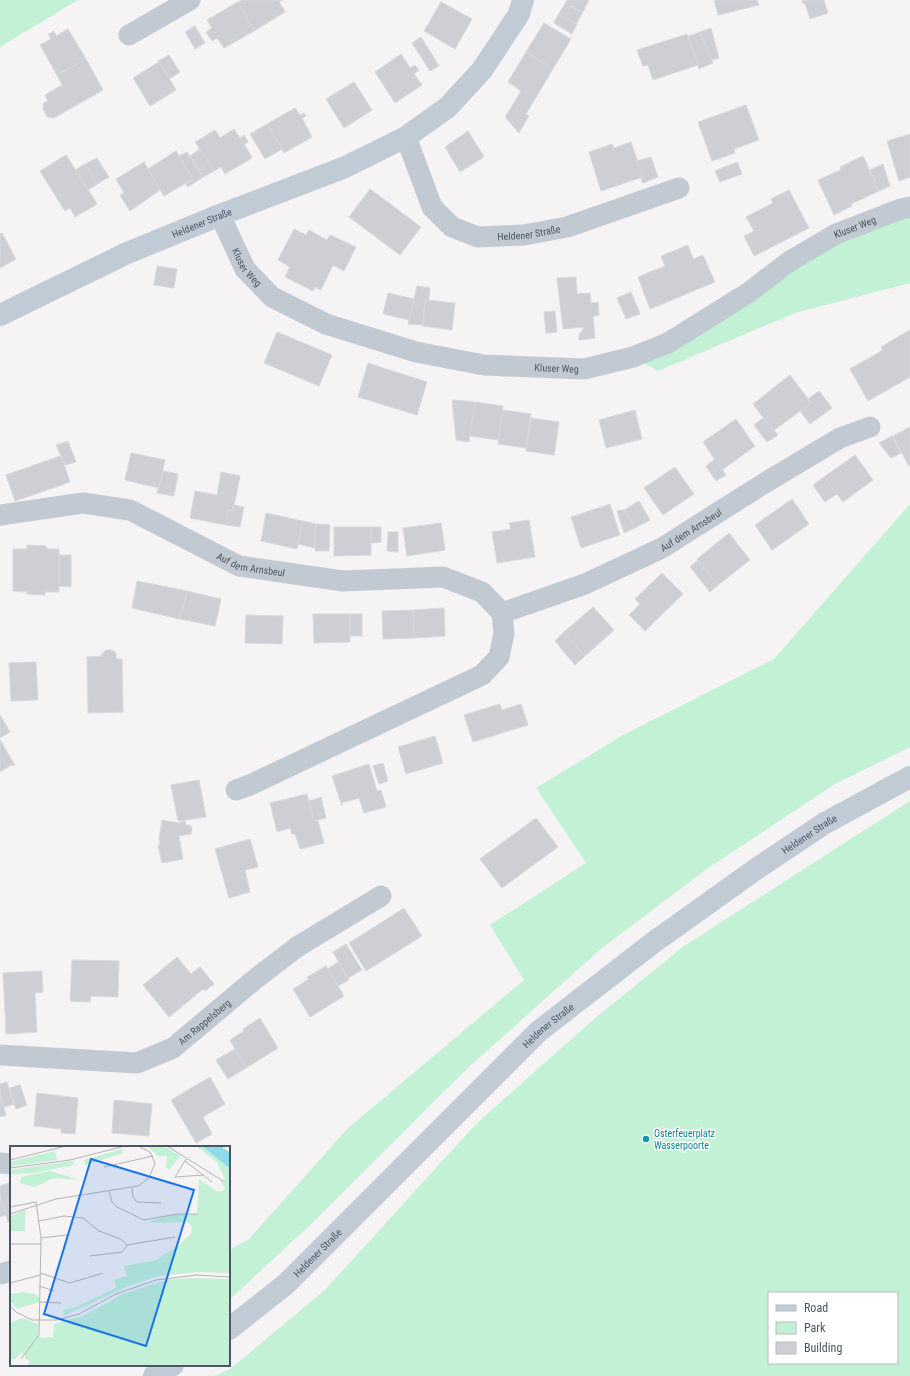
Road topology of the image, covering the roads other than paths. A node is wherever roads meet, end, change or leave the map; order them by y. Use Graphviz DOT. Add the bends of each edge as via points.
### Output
graph roads {
  1 [pos="190,0"];
  2 [pos="523,0"];
  3 [pos="129,35"];
  4 [pos="406,137"];
  5 [pos="679,188"];
  6 [pos="910,207"];
  7 [pos="220,215"];
  8 [pos="0,315"];
  9 [pos="870,427"];
  10 [pos="0,515"];
  11 [pos="502,613"];
  12 [pos="910,776"];
  13 [pos="236,790"];
  14 [pos="381,896"];
  15 [pos="0,1055"];
  16 [pos="10,1271"];
  17 [pos="0,1274"];
  18 [pos="230,1328"];
  19 [pos="171,1366"];
  20 [pos="154,1376"];
  1 -- 3 [label="street"];
  2 -- 4 [label="main road, Heldener Straße" via="519,14 482,70 448,106"];
  4 -- 5 [label="street, Heldener Straße" via="432,207 452,227 478,237 524,235 567,227"];
  4 -- 7 [label="main road, Heldener Straße" via="343,168"];
  6 -- 7 [label="street, Kluser Weg" via="836,234 790,261 748,293 668,343 633,356 584,369 484,365 416,352 326,324 272,297 245,269"];
  7 -- 8 [label="main road, Heldener Straße" via="125,254"];
  9 -- 11 [label="street, Auf dem Arnsbeul" via="840,438 662,548 585,584"];
  10 -- 11 [label="street, Auf dem Arnsbeul" via="83,503 130,510 239,566 343,581 444,577 482,592"];
  11 -- 13 [label="street" via="504,633 499,657 482,675"];
  12 -- 18 [label="main road, Heldener Straße" via="825,823 759,867 654,942 539,1031 286,1284"];
  14 -- 15 [label="street, Am Rappelsberg" via="297,947 173,1048 138,1063"];
  16 -- 17 [label="street"];
  19 -- 20 [label="main road"];
}
